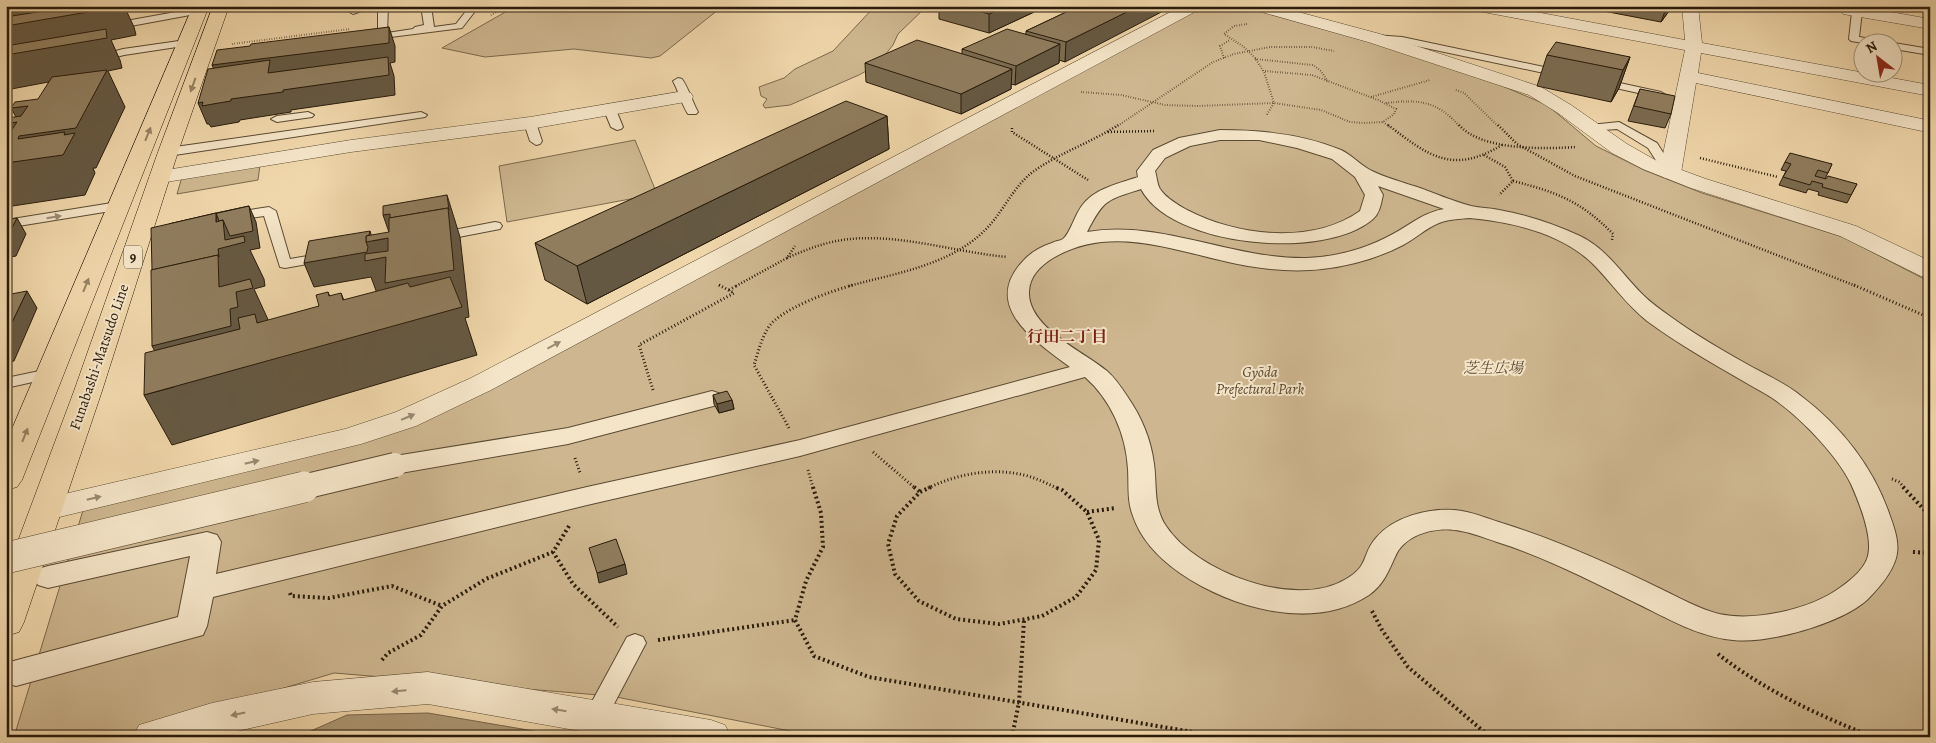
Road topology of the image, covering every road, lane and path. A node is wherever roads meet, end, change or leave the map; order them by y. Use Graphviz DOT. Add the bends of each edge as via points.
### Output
graph roads {
  1 [pos="222,6"];
  2 [pos="372,6"];
  3 [pos="383,6"];
  4 [pos="426,6"];
  5 [pos="475,6"];
  6 [pos="1194,6"];
  7 [pos="1257,6"];
  8 [pos="1478,6"];
  9 [pos="1690,6"];
  10 [pos="1850,8"];
  11 [pos="200,9"];
  12 [pos="352,11"];
  13 [pos="1285,14"];
  14 [pos="1930,24"];
  15 [pos="102,28"];
  16 [pos="382,34"];
  17 [pos="360,35"];
  18 [pos="1374,38"];
  19 [pos="1854,39"];
  20 [pos="1230,40"];
  21 [pos="231,44"];
  22 [pos="1312,47"];
  23 [pos="1694,47"];
  24 [pos="1904,48"];
  25 [pos="1340,52"];
  26 [pos="1930,52"];
  27 [pos="204,54"];
  28 [pos="1224,58"];
  29 [pos="1254,58"];
  30 [pos="82,62"];
  31 [pos="1264,71"];
  32 [pos="1425,75"];
  33 [pos="1688,76"];
  34 [pos="1328,82"];
  35 [pos="1449,86"];
  36 [pos="1930,91"];
  37 [pos="1078,92"];
  38 [pos="685,97"];
  39 [pos="1371,97"];
  40 [pos="1683,100"];
  41 [pos="1274,103"];
  42 [pos="1385,103"];
  43 [pos="421,115"];
  44 [pos="276,119"];
  45 [pos="1260,119"];
  46 [pos="1383,122"];
  47 [pos="1013,125"];
  48 [pos="1922,125"];
  49 [pos="1590,128"];
  50 [pos="1156,131"];
  51 [pos="306,132"];
  52 [pos="1108,132"];
  53 [pos="1609,143"];
  54 [pos="1502,144"];
  55 [pos="1517,144"];
  56 [pos="168,152"];
  57 [pos="1484,155"];
  58 [pos="1672,162"];
  59 [pos="1363,174"];
  60 [pos="160,177"];
  61 [pos="1778,177"];
  62 [pos="1149,180"];
  63 [pos="1513,181"];
  64 [pos="1102,197"];
  65 [pos="118,206"];
  66 [pos="1480,213"];
  67 [pos="220,219"];
  68 [pos="6,224"];
  69 [pos="495,226"];
  70 [pos="428,238"];
  71 [pos="1074,240"];
  72 [pos="342,254"];
  73 [pos="1043,255"];
  74 [pos="787,258"];
  75 [pos="1607,265"];
  76 [pos="1930,271"];
  77 [pos="691,273"];
  78 [pos="1930,318"];
  79 [pos="1088,369"];
  80 [pos="50,374"];
  81 [pos="648,374"];
  82 [pos="6,382"];
  83 [pos="712,399"];
  84 [pos="852,434"];
  85 [pos="568,436"];
  86 [pos="6,480"];
  87 [pos="920,492"];
  88 [pos="587,496"];
  89 [pos="46,509"];
  90 [pos="553,552"];
  91 [pos="6,558"];
  92 [pos="281,570"];
  93 [pos="48,577"];
  94 [pos="1356,588"];
  95 [pos="200,589"];
  96 [pos="442,606"];
  97 [pos="795,620"];
  98 [pos="1024,620"];
  99 [pos="6,622"];
  100 [pos="635,643"];
  101 [pos="1710,647"];
  102 [pos="16,673"];
  103 [pos="356,694"];
  104 [pos="596,716"];
  105 [pos="153,737"];
  106 [pos="711,737"];
  107 [pos="1012,737"];
  108 [pos="1490,737"];
  109 [pos="1873,737"];
  1 -- 27 [label="main road, Funabashi-Matsudo Line / 9"];
  2 -- 12 [label="lane"];
  3 -- 16 [label="lane"];
  4 -- 16 [label="lane" via="429,27"];
  5 -- 17 [label="lane" via="459,26"];
  6 -- 77 [label="street"];
  7 -- 13 [label="street"];
  8 -- 23 [label="street"];
  9 -- 23 [label="street"];
  10 -- 14 [label="street"];
  10 -- 19 [label="lane"];
  11 -- 15 [label="lane"];
  11 -- 27 [label="main road, Funabashi-Matsudo Line / 9"];
  13 -- 18 [label="street"];
  13 -- 20 [label="path" via="1267,24 1240,24 1228,28 1224,34"];
  16 -- 17 [label="lane"];
  17 -- 21 [label="path"];
  18 -- 40 [label="lane" via="1402,40"];
  18 -- 49 [label="street" via="1535,91 1568,110"];
  20 -- 28 [label="path" via="1220,46"];
  20 -- 29 [label="path" via="1244,47"];
  22 -- 25 [label="path"];
  23 -- 33 [label="street"];
  23 -- 36 [label="street"];
  24 -- 26 [label="lane"];
  27 -- 30 [label="lane" via="123,52"];
  27 -- 56 [label="main road, Funabashi-Matsudo Line / 9, one-way"];
  65 -- 27 [label="main road, Funabashi-Matsudo Line / 9, one-way"];
  29 -- 31 [label="path"];
  29 -- 34 [label="path" via="1313,65"];
  31 -- 34 [label="path" via="1312,75"];
  31 -- 41 [label="path"];
  32 -- 39 [label="path" via="1433,79"];
  33 -- 40 [label="street"];
  33 -- 48 [label="street"];
  34 -- 39 [label="path"];
  35 -- 55 [label="path" via="1464,93"];
  37 -- 41 [label="path" via="1121,95 1165,105"];
  38 -- 60 [label="street" via="614,118 533,132 351,146"];
  39 -- 42 [label="path"];
  40 -- 58 [label="street"];
  41 -- 45 [label="path" via="1266,116"];
  41 -- 46 [label="path" via="1321,110 1350,122"];
  42 -- 46 [label="path" via="1396,109"];
  42 -- 54 [label="path" via="1431,103 1441,108 1468,134"];
  43 -- 51 [label="lane"];
  44 -- 51 [label="lane" via="308,113"];
  46 -- 57 [label="path" via="1433,157 1450,159"];
  47 -- 64 [label="path" via="1012,132 1083,176 1094,184"];
  49 -- 53 [label="street"];
  49 -- 58 [label="lane" via="1619,125 1654,146"];
  50 -- 52 [label="path"];
  51 -- 56 [label="lane"];
  53 -- 55 [label="path" via="1545,148"];
  53 -- 58 [label="street" via="1634,158"];
  54 -- 55 [label="path"];
  54 -- 57 [label="path"];
  55 -- 78 [label="path" via="1606,190 1770,251"];
  56 -- 60 [label="main road, Funabashi-Matsudo Line / 9"];
  57 -- 63 [label="path" via="1505,167"];
  58 -- 61 [label="path"];
  58 -- 76 [label="street" via="1848,231"];
  59 -- 62 [label="street" via="1338,155 1301,143 1259,135 1220,136 1185,142 1159,154 1146,171"];
  59 -- 62 [label="street" via="1374,195 1368,214 1342,229 1304,238 1258,237 1211,228 1176,212 1152,192"];
  59 -- 66 [label="street"];
  60 -- 89 [label="main road, Funabashi-Matsudo Line / 9" via="147,230"];
  62 -- 64 [label="street"];
  63 -- 66 [label="path"];
  63 -- 75 [label="path" via="1567,198 1591,212 1613,234"];
  64 -- 71 [label="street" via="1091,205"];
  68 -- 65 [label="lane, one-way"];
  80 -- 65 [label="main road, Funabashi-Matsudo Line / 9, one-way"];
  66 -- 71 [label="street" via="1433,217 1380,250 1339,262 1258,262 1152,236 1120,233"];
  66 -- 75 [label="street" via="1539,227 1568,238 1589,249"];
  67 -- 72 [label="lane" via="270,211 285,264"];
  69 -- 70 [label="lane"];
  71 -- 73 [label="street"];
  73 -- 74 [label="path" via="1008,257 879,239 850,239 820,245"];
  73 -- 79 [label="street" via="1027,269 1017,285 1017,301 1025,317 1046,339"];
  75 -- 94 [label="street" via="1640,305 1679,333 1792,400 1857,469 1873,506 1883,546 1882,559 1868,579 1849,600 1802,618 1761,629 1725,628 1680,612 1523,539 1461,521 1428,520 1383,548 1377,570"];
  77 -- 81 [label="path" via="734,293 639,345"];
  89 -- 77 [label="street, one-way" via="290,453 406,419 481,384"];
  79 -- 84 [label="street"];
  79 -- 94 [label="street" via="1103,380 1132,425 1141,459 1145,512 1154,530 1182,560 1229,586 1266,598 1322,599 1350,593"];
  80 -- 82 [label="lane"];
  86 -- 80 [label="main road, Funabashi-Matsudo Line / 9, one-way"];
  83 -- 85 [label="street"];
  84 -- 87 [label="path"];
  84 -- 88 [label="street"];
  85 -- 88 [label="path"];
  85 -- 91 [label="street, bridge" via="395,465"];
  87 -- 98 [label="path" via="897,516 888,544 896,574 919,601 956,619 999,624"];
  87 -- 98 [label="path" via="952,477 989,471 1028,476 1062,490 1087,512 1099,540 1096,570 1076,597 1042,616"];
  88 -- 90 [label="path"];
  88 -- 92 [label="street"];
  89 -- 99 [label="main road, Funabashi-Matsudo Line / 9"];
  90 -- 96 [label="path" via="486,579"];
  90 -- 100 [label="path" via="573,584"];
  92 -- 95 [label="street"];
  92 -- 96 [label="path" via="291,596 329,598 392,586"];
  93 -- 95 [label="street" via="207,542"];
  94 -- 108 [label="path" via="1408,667"];
  95 -- 102 [label="street" via="192,626"];
  96 -- 103 [label="path" via="420,635 388,652"];
  97 -- 100 [label="path"];
  98 -- 107 [label="path" via="1019,702"];
  100 -- 104 [label="lane"];
  101 -- 109 [label="path" via="1773,692"];
  104 -- 103 [label="street, one-way" via="428,688"];
  103 -- 105 [label="street, one-way" via="312,698"];
  104 -- 106 [label="street"];
}
